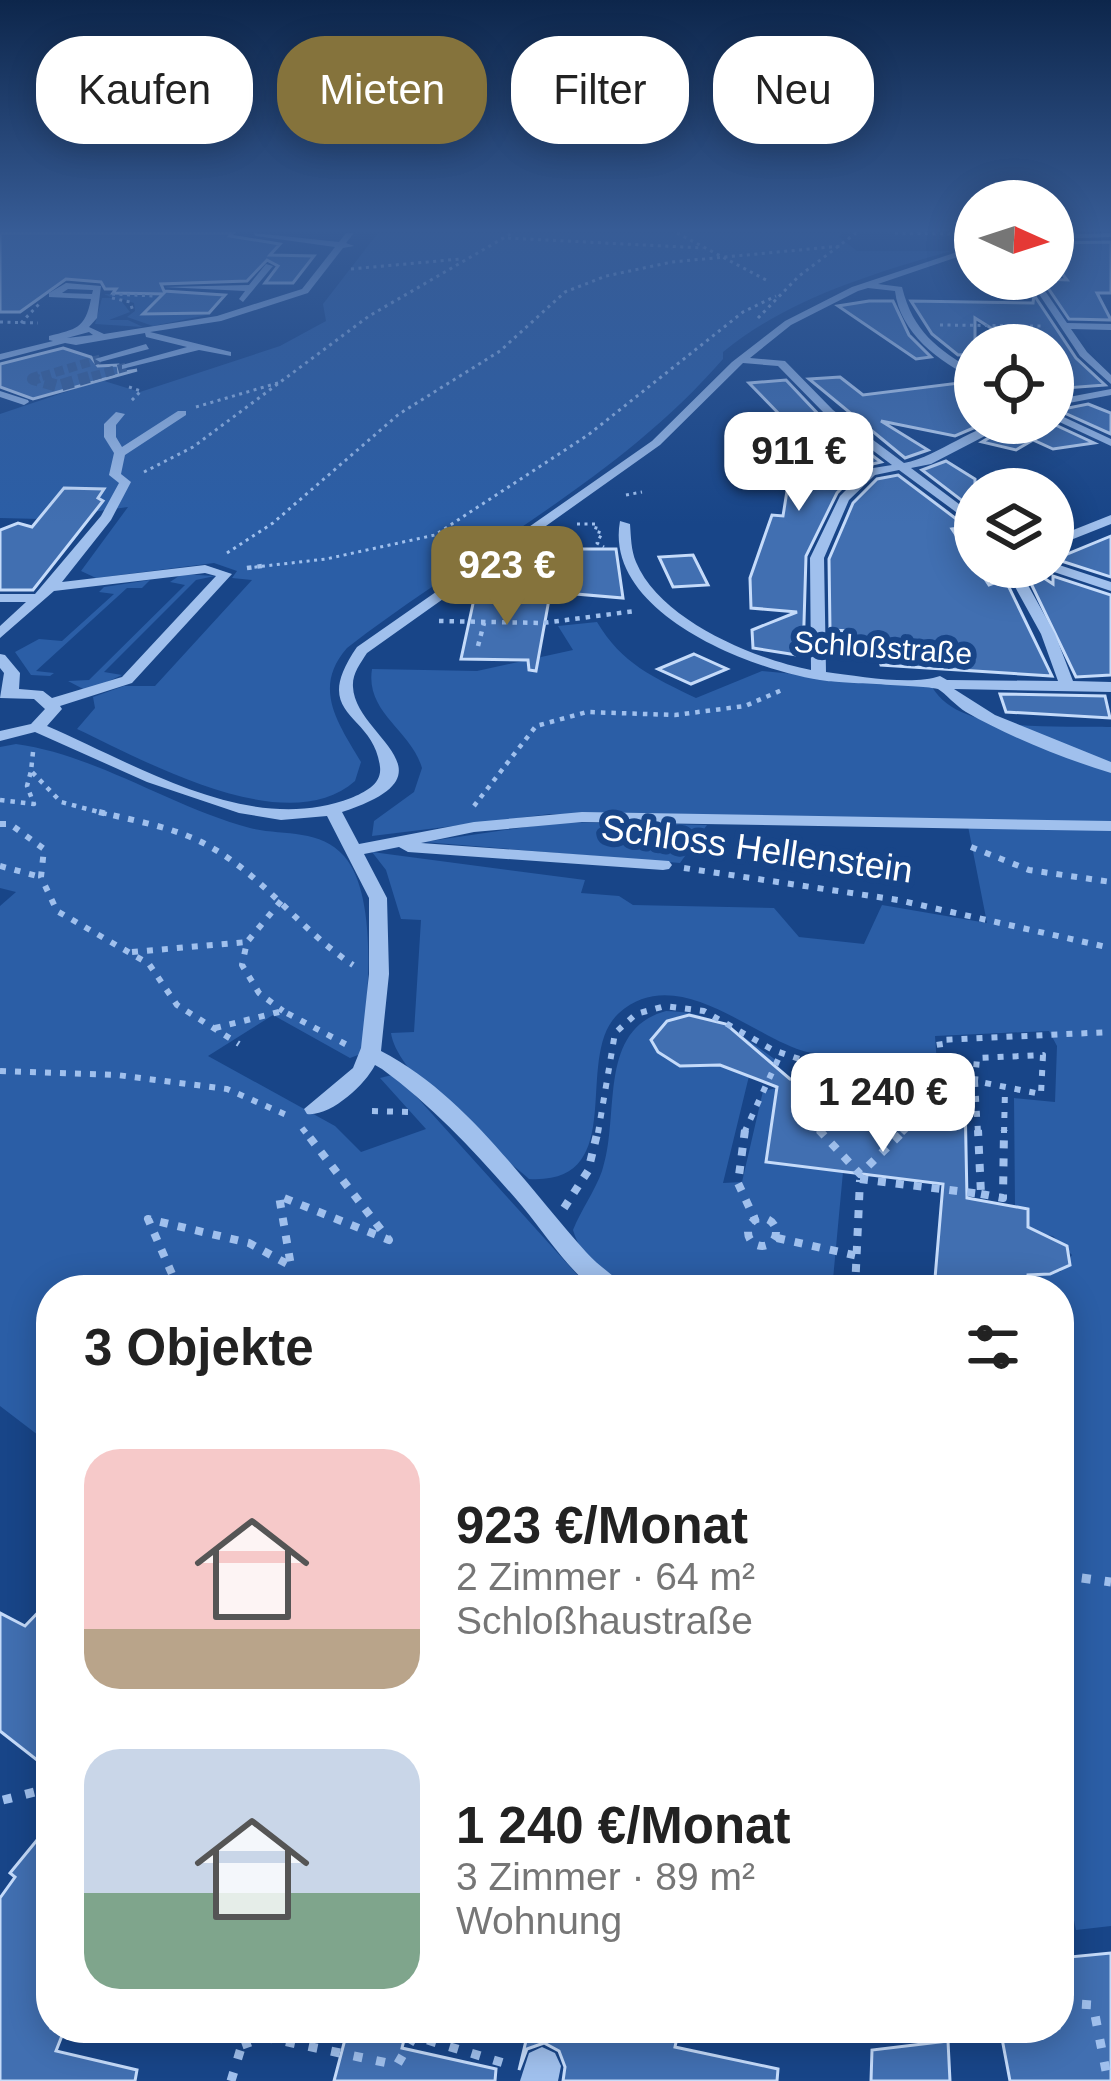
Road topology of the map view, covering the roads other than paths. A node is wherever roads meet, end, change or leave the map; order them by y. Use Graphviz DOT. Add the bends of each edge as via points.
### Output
graph roads {
  1 [pos="75,330"];
  2 [pos="83,330"];
  3 [pos="147,330"];
  4 [pos="781,330"];
  5 [pos="916,330"];
  6 [pos="99,336"];
  7 [pos="1074,339"];
  8 [pos="170,340"];
  9 [pos="61,342"];
  10 [pos="760,344"];
  11 [pos="200,347"];
  12 [pos="228,354"];
  13 [pos="0,357"];
  14 [pos="100,359"];
  15 [pos="742,360"];
  16 [pos="954,360"];
  17 [pos="781,363"];
  18 [pos="126,367"];
  19 [pos="1111,381"];
  20 [pos="1111,392"];
  21 [pos="0,394"];
  22 [pos="1074,399"];
  23 [pos="24,402"];
  24 [pos="182,412"];
  25 [pos="120,414"];
  26 [pos="1074,425"];
  27 [pos="1111,443"];
  28 [pos="964,444"];
  29 [pos="120,453"];
  30 [pos="900,467"];
  31 [pos="954,506"];
  32 [pos="1111,519"];
  33 [pos="624,524"];
  34 [pos="1074,534"];
  35 [pos="1074,574"];
  36 [pos="1111,587"];
  37 [pos="1023,588"];
  38 [pos="45,592"];
  39 [pos="0,598"];
  40 [pos="0,634"];
  41 [pos="0,658"];
  42 [pos="811,673"];
  43 [pos="940,681"];
  44 [pos="1067,686"];
  45 [pos="1111,687"];
  46 [pos="6,692"];
  47 [pos="53,703"];
  48 [pos="37,727"];
  49 [pos="0,736"];
  50 [pos="1111,768"];
  51 [pos="333,811"];
  52 [pos="1111,826"];
  53 [pos="390,847"];
  54 [pos="356,850"];
  55 [pos="663,865"];
  56 [pos="370,1054"];
  57 [pos="306,1114"];
  58 [pos="593,1275"];
  1 -- 9 [label="street" via="53,335"];
  2 -- 6 [label="street"];
  3 -- 6 [label="street"];
  3 -- 8 [label="street"];
  4 -- 10 [label="street"];
  5 -- 16 [label="street"];
  6 -- 9 [label="street"];
  7 -- 19 [label="street"];
  8 -- 11 [label="street"];
  8 -- 14 [label="street"];
  9 -- 13 [label="street"];
  10 -- 15 [label="street"];
  10 -- 17 [label="street"];
  11 -- 12 [label="street"];
  11 -- 18 [label="street"];
  15 -- 17 [label="street"];
  15 -- 51 [label="street" via="672,430 362,650 346,677 348,700 385,756 387,779"];
  17 -- 30 [label="street"];
  20 -- 22 [label="street"];
  21 -- 23 [label="street"];
  24 -- 29 [label="street"];
  25 -- 29 [label="street" via="110,437"];
  26 -- 27 [label="street"];
  28 -- 30 [label="street"];
  29 -- 38 [label="street" via="115,475 124,482 111,510"];
  30 -- 31 [label="street"];
  30 -- 42 [label="street" via="861,478 822,540"];
  32 -- 34 [label="street"];
  33 -- 42 [label="street, Schloßstraße" via="632,570 668,605 753,658"];
  35 -- 36 [label="street"];
  37 -- 44 [label="street"];
  38 -- 39 [label="street"];
  38 -- 40 [label="street"];
  38 -- 47 [label="street" via="191,571 222,571 223,579 127,680"];
  41 -- 46 [label="street" via="13,675"];
  42 -- 43 [label="street, Schloßstraße"];
  43 -- 44 [label="street, Schloßstraße"];
  43 -- 50 [label="street" via="970,709"];
  44 -- 45 [label="street, Schloßstraße"];
  46 -- 47 [label="street"];
  47 -- 48 [label="street"];
  48 -- 49 [label="street"];
  48 -- 51 [label="street" via="237,808"];
  51 -- 54 [label="street"];
  52 -- 53 [label="street" via="582,817 474,827"];
  53 -- 54 [label="street"];
  53 -- 55 [label="street, Schloss Hellenstein"];
  54 -- 56 [label="street" via="378,898"];
  56 -- 57 [label="street" via="357,1078"];
  56 -- 58 [label="street" via="399,1069"];
}
